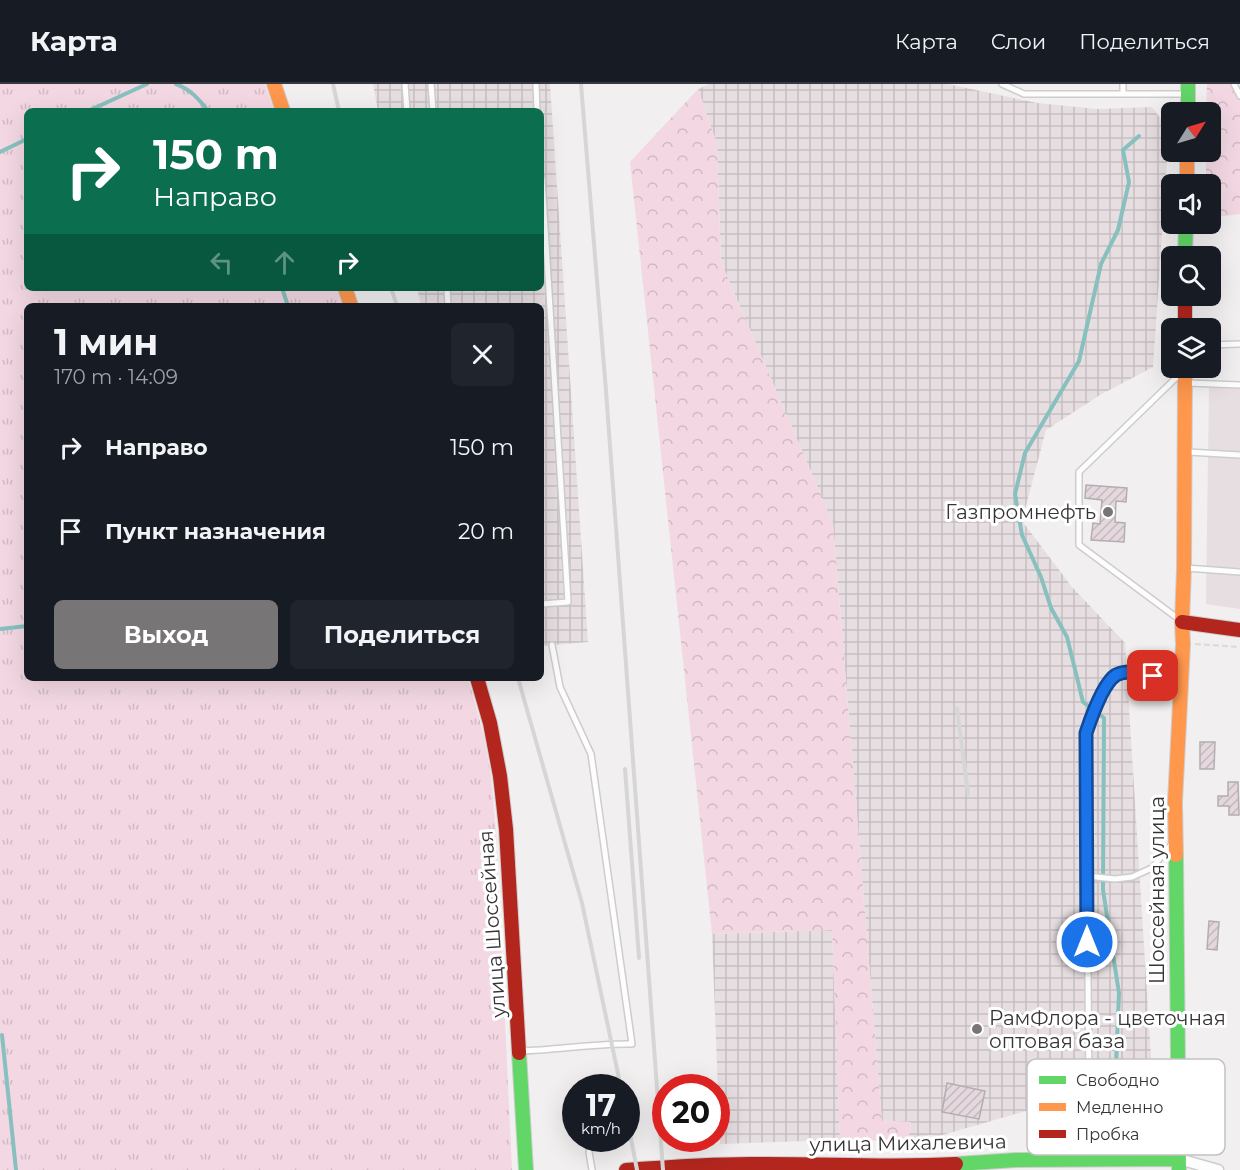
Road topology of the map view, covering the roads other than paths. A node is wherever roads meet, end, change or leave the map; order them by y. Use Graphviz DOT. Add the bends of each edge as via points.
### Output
graph roads {
  1 [pos="274,84"];
  2 [pos="405,84"];
  3 [pos="431,84"];
  4 [pos="536,84"];
  5 [pos="1002,84"];
  6 [pos="1123,84"];
  7 [pos="1234,84"];
  8 [pos="1188,89"];
  9 [pos="1124,94"];
  10 [pos="1240,96"];
  11 [pos="282,108"];
  12 [pos="407,108"];
  13 [pos="434,108"];
  14 [pos="537,108"];
  15 [pos="544,211"];
  16 [pos="1240,344"];
  17 [pos="1221,345"];
  18 [pos="1180,378"];
  19 [pos="1185,378"];
  20 [pos="1208,378"];
  21 [pos="1240,385"];
  22 [pos="1185,452"];
  23 [pos="1240,455"];
  24 [pos="1184,568"];
  25 [pos="1240,572"];
  26 [pos="544,604"];
  27 [pos="1182,622"];
  28 [pos="1240,630"];
  29 [pos="552,645"];
  30 [pos="478,681"];
  31 [pos="1180,697"];
  32 [pos="1175,840"];
  33 [pos="1087,876"];
  34 [pos="519,1051"];
  35 [pos="1089,1059"];
  36 [pos="1178,1059"];
  37 [pos="589,1152"];
  38 [pos="1179,1164"];
  39 [pos="526,1170"];
  40 [pos="592,1170"];
  41 [pos="626,1170"];
  42 [pos="1218,1170"];
  1 -- 11 [label="main road"];
  2 -- 12 [label="lane"];
  3 -- 13 [label="lane"];
  4 -- 14 [label="lane"];
  5 -- 9 [label="lane" via="1024,94"];
  6 -- 9 [label="lane"];
  7 -- 10 [label="lane"];
  8 -- 9 [label="lane"];
  15 -- 26 [label="lane" via="568,602"];
  16 -- 17 [label="lane"];
  18 -- 27 [label="lane" via="1079,472 1079,545"];
  19 -- 22 [label="main road, Шоссейная улица"];
  20 -- 21 [label="lane"];
  22 -- 23 [label="lane"];
  22 -- 24 [label="main road, Шоссейная улица"];
  24 -- 25 [label="lane"];
  24 -- 27 [label="main road, Шоссейная улица"];
  27 -- 28 [label="main road"];
  27 -- 31 [label="main road, Шоссейная улица"];
  29 -- 34 [label="lane" via="560,687 591,754 632,1044"];
  30 -- 34 [label="main road, улица Шоссейная" via="490,723 506,829"];
  31 -- 32 [label="main road, Шоссейная улица"];
  31 -- 33 [label="lane" via="1153,676 1139,672 1118,674 1104,691 1086,733"];
  32 -- 33 [label="lane" via="1152,868 1132,877"];
  32 -- 36 [label="main road, Шоссейная улица"];
  33 -- 35 [label="lane"];
  34 -- 39 [label="main road, улица Шоссейная"];
  37 -- 40 [label="lane"];
  38 -- 41 [label="main road, улица Михалевича" via="1016,1160 915,1166 750,1164"];
  38 -- 42 [label="street"];
}
